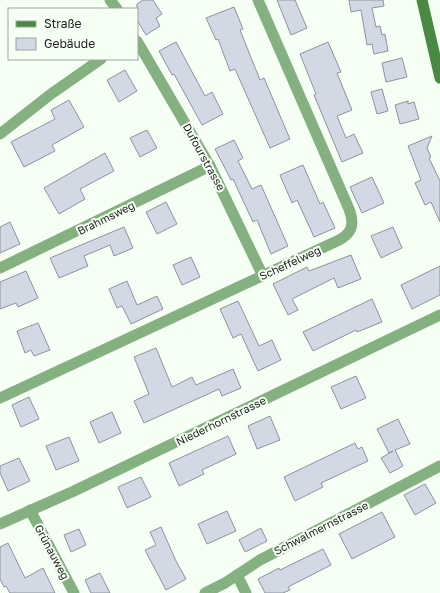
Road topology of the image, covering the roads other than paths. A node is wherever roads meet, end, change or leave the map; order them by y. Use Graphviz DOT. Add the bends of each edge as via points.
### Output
graph roads {
  1 [pos="258,0"];
  2 [pos="422,0"];
  3 [pos="138,43"];
  4 [pos="101,60"];
  5 [pos="440,78"];
  6 [pos="0,134"];
  7 [pos="210,166"];
  8 [pos="0,268"];
  9 [pos="263,276"];
  10 [pos="440,314"];
  11 [pos="0,398"];
  12 [pos="440,466"];
  13 [pos="30,510"];
  14 [pos="0,524"];
  15 [pos="237,575"];
  16 [pos="74,593"];
  17 [pos="205,593"];
  18 [pos="246,593"];
  1 -- 9 [label="street, Scheffelweg" via="353,224 344,238"];
  2 -- 5 [label="main road"];
  3 -- 7 [label="street, Dufourstrasse"];
  4 -- 6 [label="street"];
  7 -- 8 [label="street, Brahmsweg"];
  7 -- 9 [label="street, Dufourstrasse"];
  9 -- 11 [label="street, Scheffelweg"];
  10 -- 13 [label="street, Niederhornstrasse" via="150,455"];
  12 -- 15 [label="street, Schwalmernstrasse" via="260,560"];
  13 -- 14 [label="street, Niederhornstrasse"];
  13 -- 16 [label="street, Grünauweg"];
  15 -- 17 [label="street, Schwalmernstrasse"];
  15 -- 18 [label="street"];
}
